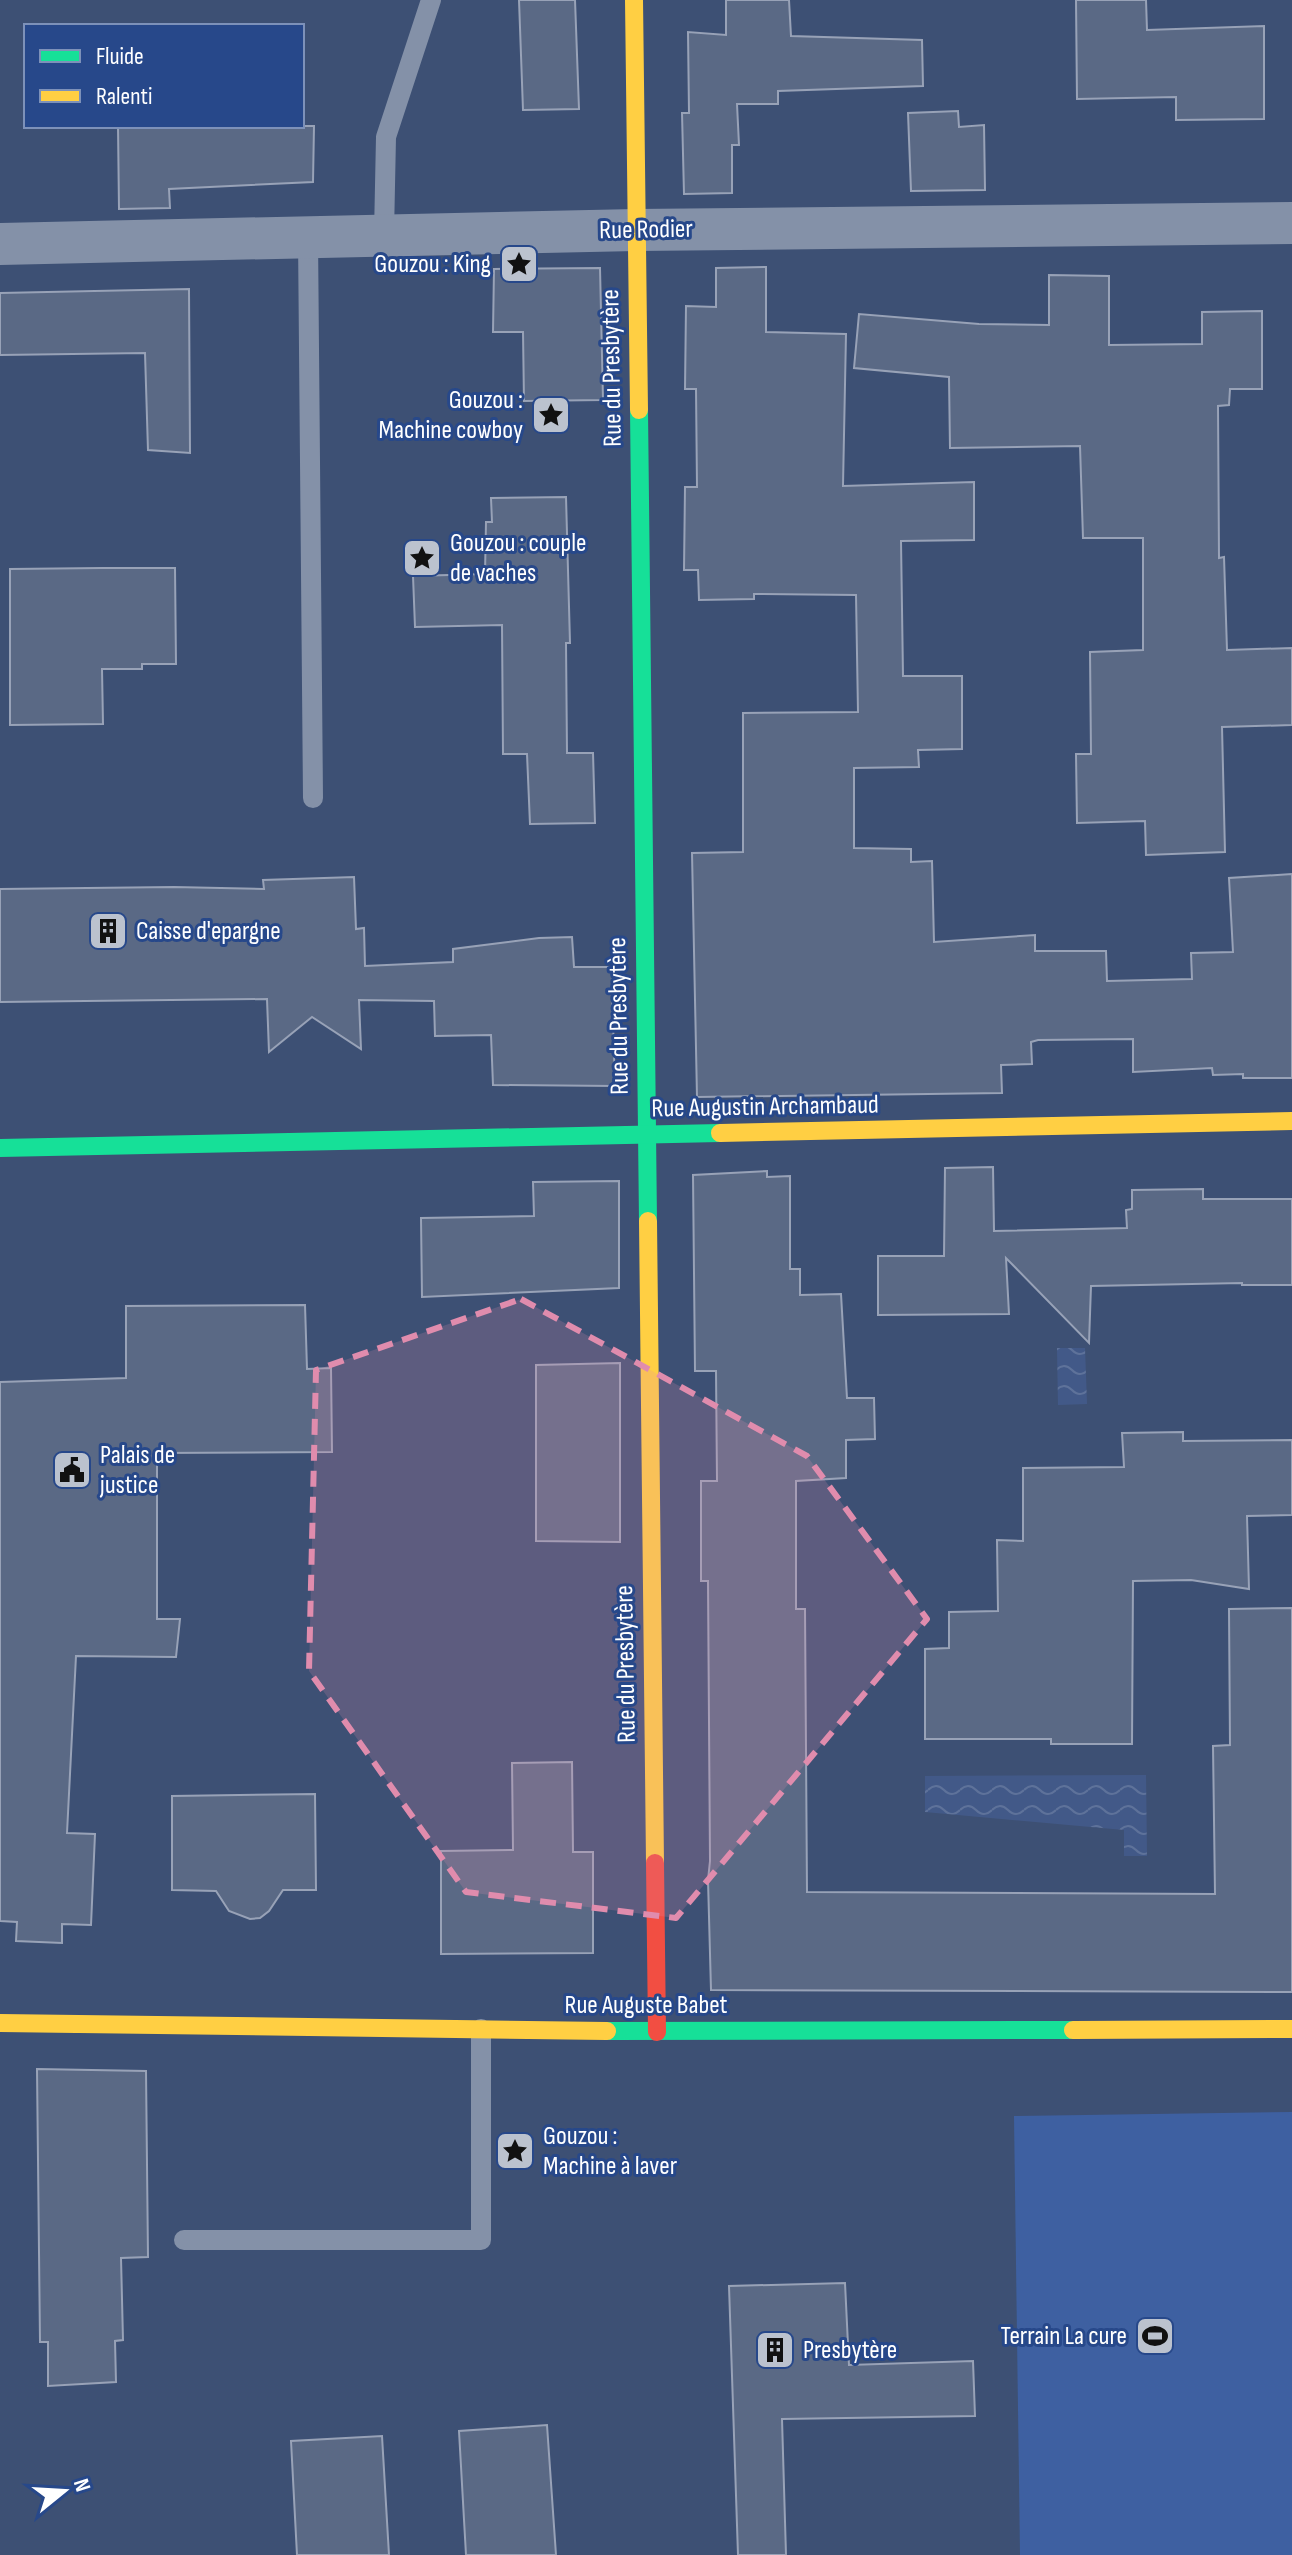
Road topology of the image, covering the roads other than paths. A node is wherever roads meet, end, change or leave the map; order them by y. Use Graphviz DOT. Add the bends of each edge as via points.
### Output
graph roads {
  1 [pos="431,0"];
  2 [pos="634,0"];
  3 [pos="1292,223"];
  4 [pos="636,230"];
  5 [pos="384,234"];
  6 [pos="308,236"];
  7 [pos="0,244"];
  8 [pos="313,798"];
  9 [pos="1292,1121"];
  10 [pos="647,1136"];
  11 [pos="0,1148"];
  12 [pos="0,2023"];
  13 [pos="481,2029"];
  14 [pos="1292,2029"];
  15 [pos="657,2032"];
  16 [pos="184,2240"];
  1 -- 5 [label="lane" via="386,137"];
  2 -- 4 [label="street, Rue du Presbytère"];
  3 -- 4 [label="street, Rue Rodier"];
  4 -- 5 [label="street, Rue Rodier"];
  4 -- 10 [label="street, Rue du Presbytère"];
  5 -- 6 [label="street, Rue Rodier"];
  6 -- 7 [label="street, Rue Rodier"];
  6 -- 8 [label="lane"];
  9 -- 10 [label="street, Rue Augustin Archambaud"];
  10 -- 11 [label="street, Rue Augustin Archambaud"];
  10 -- 15 [label="street, Rue du Presbytère"];
  12 -- 13 [label="street, Rue Auguste Babet"];
  13 -- 15 [label="street, Rue Auguste Babet"];
  13 -- 16 [label="lane" via="481,2240"];
  14 -- 15 [label="street, Rue Auguste Babet"];
}
